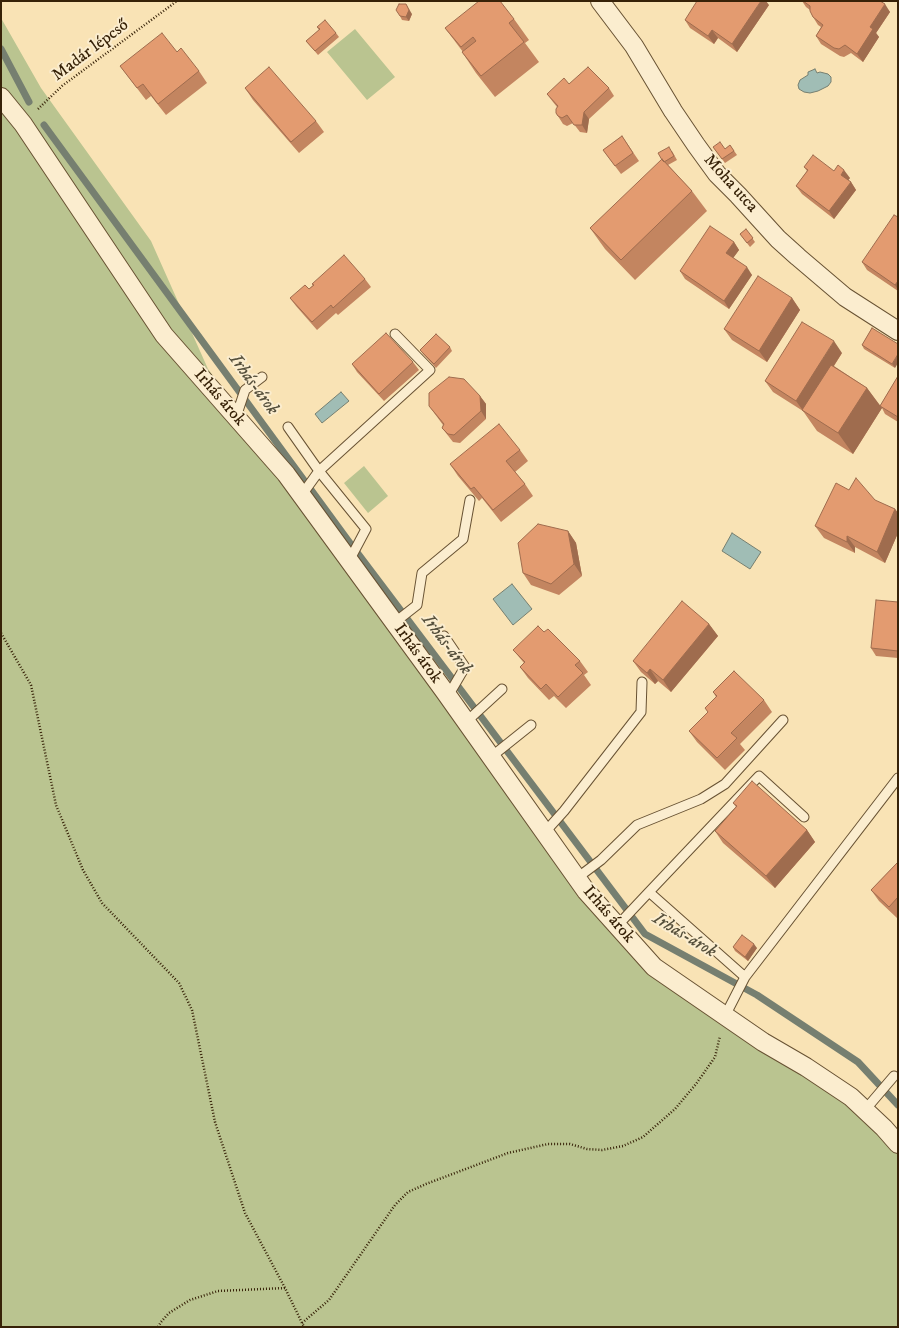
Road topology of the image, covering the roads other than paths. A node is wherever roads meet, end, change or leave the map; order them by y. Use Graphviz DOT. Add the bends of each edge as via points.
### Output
graph roads {
  1 [pos="600,1"];
  2 [pos="1,97"];
  3 [pos="898,331"];
  4 [pos="395,334"];
  5 [pos="262,377"];
  6 [pos="236,417"];
  7 [pos="288,427"];
  8 [pos="318,471"];
  9 [pos="301,496"];
  10 [pos="470,500"];
  11 [pos="349,561"];
  12 [pos="394,622"];
  13 [pos="444,636"];
  14 [pos="642,682"];
  15 [pos="502,689"];
  16 [pos="448,696"];
  17 [pos="783,720"];
  18 [pos="466,722"];
  19 [pos="531,725"];
  20 [pos="491,757"];
  21 [pos="898,778"];
  22 [pos="804,817"];
  23 [pos="545,832"];
  24 [pos="577,878"];
  25 [pos="649,892"];
  26 [pos="617,926"];
  27 [pos="745,977"];
  28 [pos="725,1016"];
  29 [pos="894,1076"];
  30 [pos="865,1110"];
  31 [pos="898,1144"];
  1 -- 3 [label="street, Moha utca" via="634,46 673,111 717,174 798,257 845,297"];
  2 -- 6 [label="street, Irhás árok" via="23,124 164,335"];
  4 -- 8 [label="lane" via="430,370"];
  5 -- 6 [label="lane" via="245,390"];
  6 -- 9 [label="street, Irhás árok" via="286,474"];
  7 -- 8 [label="lane"];
  8 -- 9 [label="lane"];
  8 -- 11 [label="lane" via="366,528"];
  9 -- 11 [label="street, Irhás árok"];
  10 -- 12 [label="lane" via="463,539 422,573 417,605"];
  11 -- 12 [label="street, Irhás árok"];
  12 -- 16 [label="street, Irhás árok"];
  13 -- 16 [label="lane" via="465,667"];
  14 -- 23 [label="lane" via="641,712"];
  15 -- 18 [label="lane"];
  16 -- 18 [label="street, Irhás árok"];
  17 -- 24 [label="lane" via="724,784 701,800 637,825 601,860"];
  18 -- 20 [label="street, Irhás árok"];
  19 -- 20 [label="lane"];
  20 -- 23 [label="street, Irhás árok"];
  21 -- 27 [label="lane"];
  22 -- 25 [label="lane" via="759,776"];
  23 -- 24 [label="street, Irhás árok"];
  24 -- 26 [label="street, Irhás árok"];
  25 -- 26 [label="lane"];
  25 -- 27 [label="lane"];
  26 -- 28 [label="street, Irhás árok" via="654,967"];
  27 -- 28 [label="lane"];
  28 -- 30 [label="street, Irhás árok" via="851,1097"];
  29 -- 30 [label="lane"];
  30 -- 31 [label="street, Irhás árok"];
}
